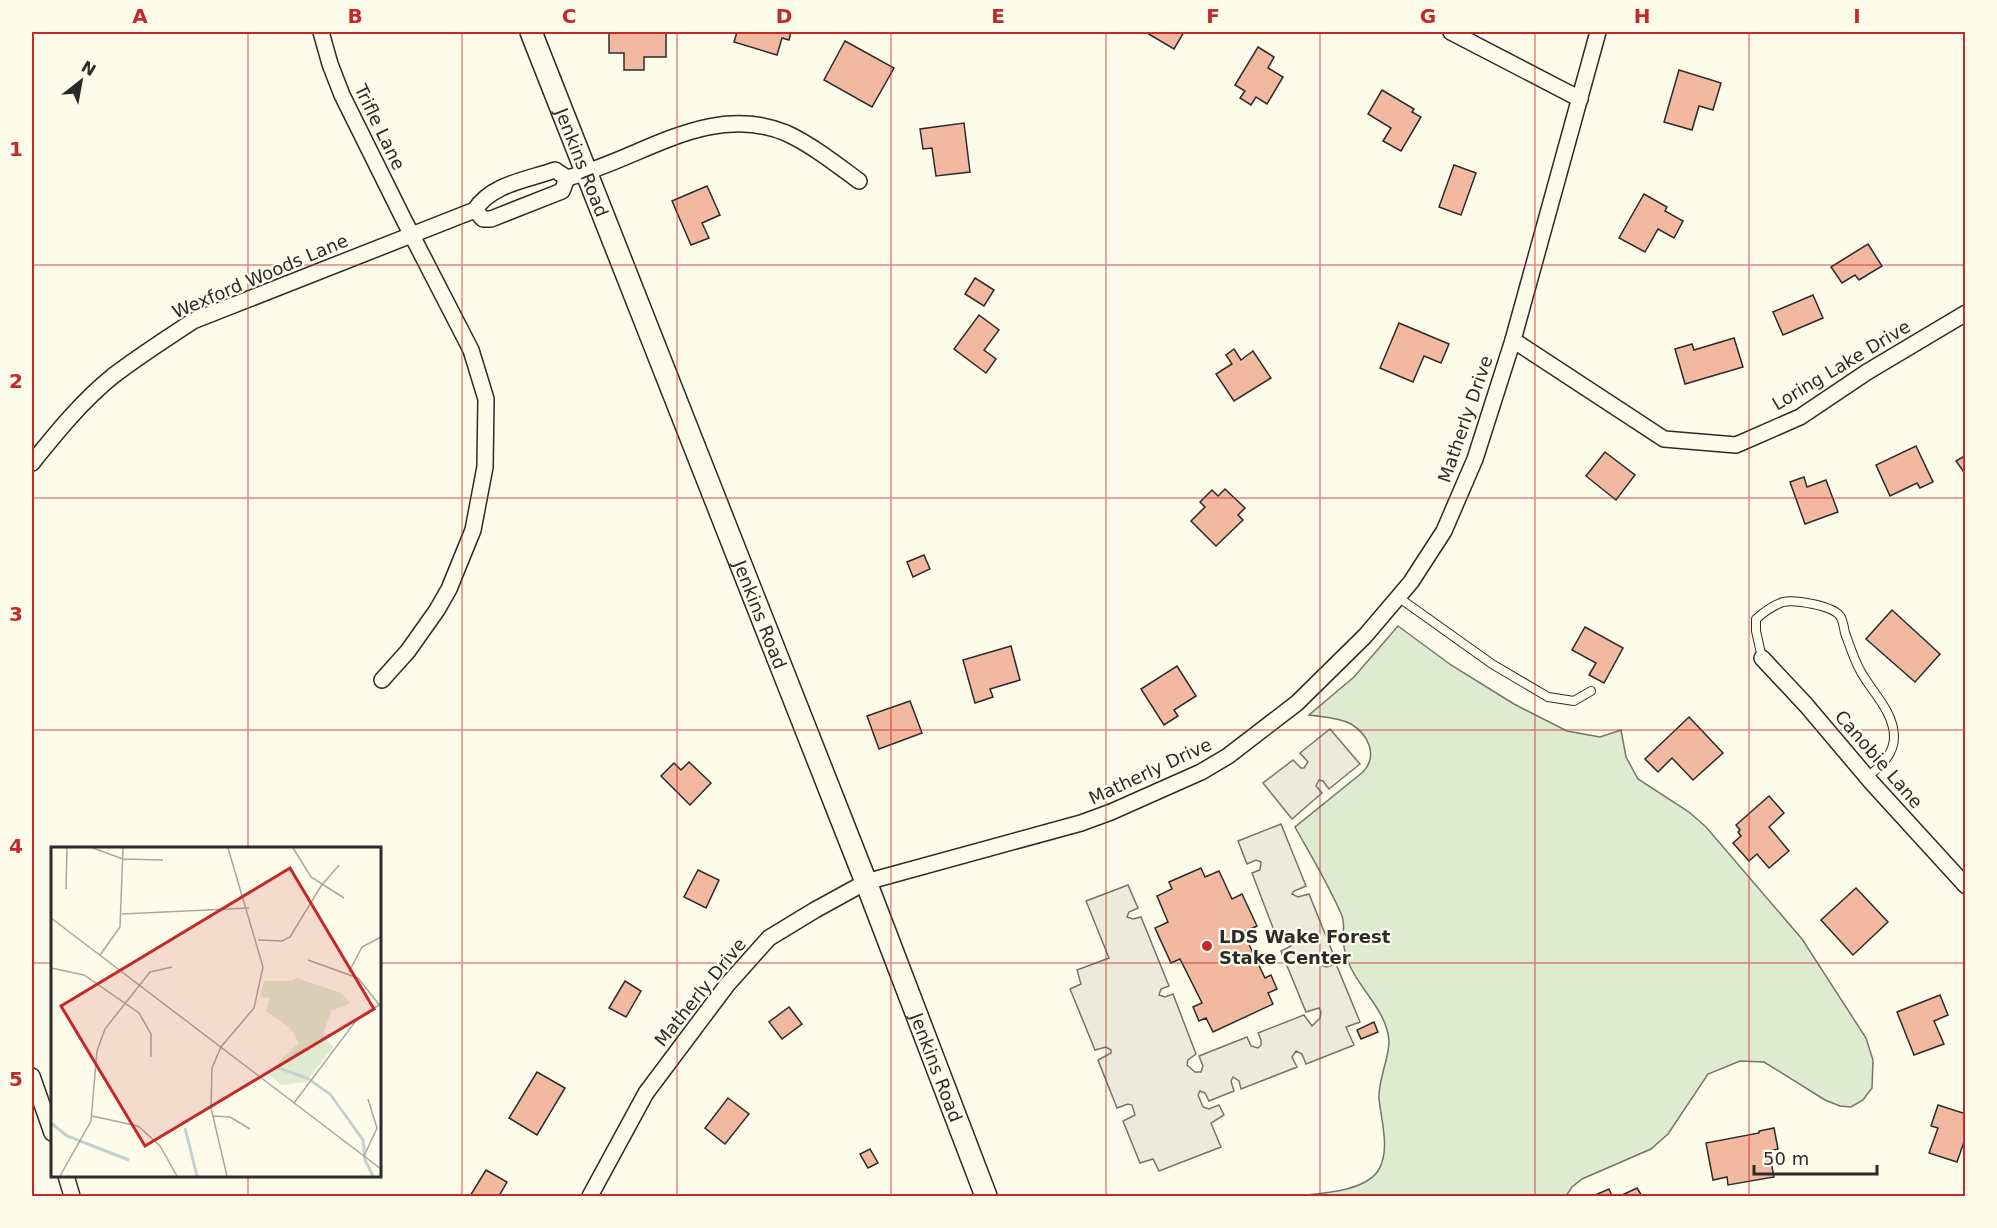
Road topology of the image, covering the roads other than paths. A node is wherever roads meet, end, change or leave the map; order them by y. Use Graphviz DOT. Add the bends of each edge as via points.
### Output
graph roads {
  1 [pos="321,32"];
  2 [pos="531,32"];
  3 [pos="1451,32"];
  4 [pos="1599,32"];
  5 [pos="1580,99"];
  6 [pos="576,176"];
  7 [pos="860,181"];
  8 [pos="475,210"];
  9 [pos="413,235"];
  10 [pos="1965,313"];
  11 [pos="1513,339"];
  12 [pos="32,463"];
  13 [pos="1398,597"];
  14 [pos="1762,658"];
  15 [pos="382,680"];
  16 [pos="1591,691"];
  17 [pos="1867,777"];
  18 [pos="866,882"];
  19 [pos="1965,886"];
  20 [pos="32,1076"];
  21 [pos="51,1130"];
  22 [pos="66,1177"];
  23 [pos="72,1197"];
  24 [pos="590,1197"];
  25 [pos="986,1197"];
  1 -- 9 [label="street, Trifle Lane" via="342,95"];
  2 -- 6 [label="street, Jenkins Road"];
  3 -- 5 [label="street"];
  4 -- 5 [label="street, Matherly Drive"];
  5 -- 11 [label="street, Matherly Drive"];
  6 -- 7 [label="street" via="684,133 737,124 786,133"];
  6 -- 8 [label="street, Wexford Woods Lane" via="555,170 492,191"];
  6 -- 8 [label="street" via="562,191 491,219 483,219"];
  6 -- 18 [label="street, Jenkins Road"];
  8 -- 9 [label="street, Wexford Woods Lane"];
  9 -- 12 [label="street, Wexford Woods Lane" via="193,321 112,377"];
  9 -- 15 [label="street, Trifle Lane" via="471,350 486,399 485,467 472,530 449,589 408,651"];
  10 -- 11 [label="street, Loring Lake Drive" via="1800,417 1736,445 1664,439"];
  11 -- 13 [label="street, Matherly Drive" via="1475,459 1444,531"];
  13 -- 16 [label="lane" via="1492,664 1548,698 1574,701"];
  13 -- 18 [label="street, Matherly Drive" via="1365,636 1297,703 1201,772 1081,823"];
  14 -- 17 [label="street, Canobie Lane"];
  14 -- 17 [label="lane" via="1756,619 1768,608 1786,601 1811,604 1833,609 1841,617 1855,660 1890,718 1894,736 1892,750"];
  17 -- 19 [label="street, Canobie Lane"];
  18 -- 24 [label="street, Matherly Drive" via="770,938 727,985 646,1093"];
  18 -- 25 [label="street, Jenkins Road"];
  20 -- 21 [label="street"];
  22 -- 23 [label="street"];
}
